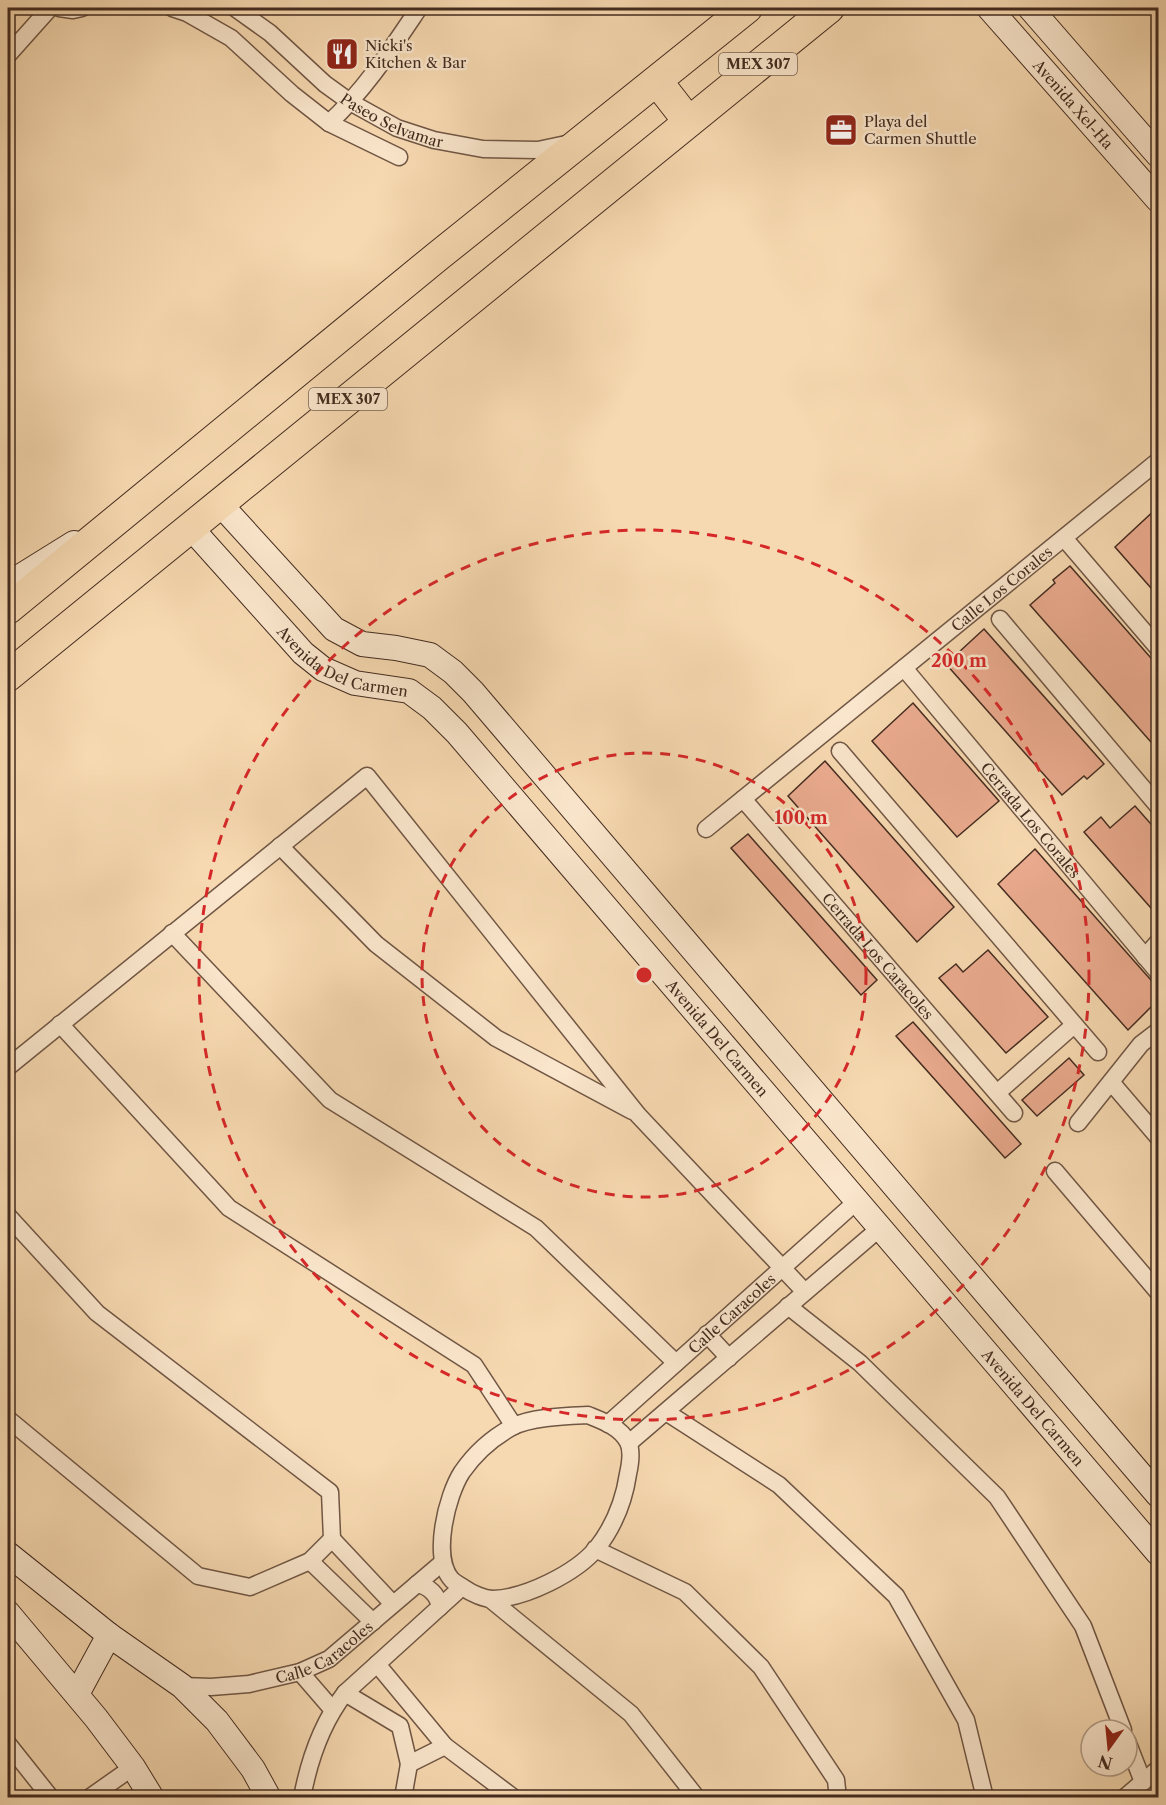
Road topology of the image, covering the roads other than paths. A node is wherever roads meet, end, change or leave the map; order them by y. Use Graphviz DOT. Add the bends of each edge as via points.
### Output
graph roads {
  1 [pos="50,8"];
  2 [pos="59,8"];
  3 [pos="82,8"];
  4 [pos="172,8"];
  5 [pos="236,8"];
  6 [pos="419,8"];
  7 [pos="747,8"];
  8 [pos="829,8"];
  9 [pos="989,8"];
  10 [pos="1030,8"];
  11 [pos="8,55"];
  12 [pos="657,81"];
  13 [pos="350,102"];
  14 [pos="688,121"];
  15 [pos="329,123"];
  16 [pos="579,141"];
  17 [pos="1158,155"];
  18 [pos="399,157"];
  19 [pos="1158,200"];
  20 [pos="1158,461"];
  21 [pos="220,505"];
  22 [pos="113,523"];
  23 [pos="191,528"];
  24 [pos="1064,538"];
  25 [pos="271,560"];
  26 [pos="8,584"];
  27 [pos="242,585"];
  28 [pos="8,609"];
  29 [pos="316,609"];
  30 [pos="1000,619"];
  31 [pos="287,635"];
  32 [pos="1158,648"];
  33 [pos="904,668"];
  34 [pos="8,676"];
  35 [pos="840,751"];
  36 [pos="551,783"];
  37 [pos="743,799"];
  38 [pos="1158,806"];
  39 [pos="521,808"];
  40 [pos="706,829"];
  41 [pos="280,846"];
  42 [pos="172,933"];
  43 [pos="1158,942"];
  44 [pos="1145,957"];
  45 [pos="1158,972"];
  46 [pos="60,1024"];
  47 [pos="1074,1025"];
  48 [pos="1158,1031"];
  49 [pos="1098,1052"];
  50 [pos="8,1067"];
  51 [pos="1111,1082"];
  52 [pos="997,1093"];
  53 [pos="827,1107"];
  54 [pos="1014,1113"];
  55 [pos="638,1115"];
  56 [pos="1078,1123"];
  57 [pos="798,1132"];
  58 [pos="1158,1137"];
  59 [pos="1055,1171"];
  60 [pos="857,1201"];
  61 [pos="8,1216"];
  62 [pos="880,1228"];
  63 [pos="783,1267"];
  64 [pos="965,1269"];
  65 [pos="805,1292"];
  66 [pos="1158,1292"];
  67 [pos="936,1293"];
  68 [pos="788,1306"];
  69 [pos="707,1334"];
  70 [pos="729,1358"];
  71 [pos="676,1363"];
  72 [pos="666,1412"];
  73 [pos="8,1419"];
  74 [pos="608,1424"];
  75 [pos="514,1426"];
  76 [pos="629,1443"];
  77 [pos="1158,1496"];
  78 [pos="332,1539"];
  79 [pos="1155,1541"];
  80 [pos="596,1549"];
  81 [pos="8,1554"];
  82 [pos="310,1562"];
  83 [pos="443,1562"];
  84 [pos="417,1584"];
  85 [pos="462,1587"];
  86 [pos="490,1599"];
  87 [pos="393,1604"];
  88 [pos="440,1607"];
  89 [pos="8,1613"];
  90 [pos="373,1622"];
  91 [pos="110,1635"];
  92 [pos="377,1664"];
  93 [pos="300,1672"];
  94 [pos="182,1686"];
  95 [pos="345,1692"];
  96 [pos="77,1694"];
  97 [pos="332,1709"];
  98 [pos="417,1712"];
  99 [pos="1118,1718"];
  100 [pos="399,1726"];
  101 [pos="8,1744"];
  102 [pos="445,1746"];
  103 [pos="409,1764"];
  104 [pos="133,1767"];
  105 [pos="1158,1769"];
  106 [pos="1139,1772"];
  107 [pos="1143,1782"];
  108 [pos="51,1797"];
  109 [pos="89,1797"];
  110 [pos="150,1797"];
  111 [pos="269,1797"];
  112 [pos="302,1797"];
  113 [pos="403,1797"];
  114 [pos="514,1797"];
  115 [pos="696,1797"];
  116 [pos="838,1797"];
  117 [pos="985,1797"];
  118 [pos="1124,1797"];
  1 -- 11 [label="street"];
  2 -- 3 [label="street"];
  4 -- 15 [label="street, Paseo Selvamar" via="231,38"];
  5 -- 13 [label="street, Paseo Selvamar"];
  6 -- 13 [label="street"];
  7 -- 12 [label="highway, MEX 307"];
  8 -- 14 [label="highway, MEX 307"];
  9 -- 19 [label="main road, Avenida Xel-Ha"];
  10 -- 17 [label="main road, Avenida Xel-Ha"];
  12 -- 14 [label="highway"];
  12 -- 16 [label="highway, MEX 307"];
  13 -- 15 [label="street"];
  13 -- 16 [label="street, Paseo Selvamar" via="397,128 483,149 538,150"];
  14 -- 21 [label="highway, MEX 307"];
  15 -- 18 [label="street, Paseo Selvamar"];
  16 -- 22 [label="highway, MEX 307"];
  20 -- 24 [label="street, Calle Los Corales"];
  21 -- 23 [label="highway, MEX 307"];
  21 -- 25 [label="main road, Avenida Del Carmen"];
  22 -- 26 [label="main road"];
  22 -- 28 [label="highway, MEX 307"];
  23 -- 27 [label="main road, Avenida Del Carmen"];
  23 -- 34 [label="highway, MEX 307"];
  24 -- 32 [label="street"];
  24 -- 33 [label="street, Calle Los Corales"];
  25 -- 27 [label="main road"];
  25 -- 29 [label="main road, Avenida Del Carmen"];
  27 -- 31 [label="main road, Avenida Del Carmen"];
  29 -- 31 [label="main road"];
  29 -- 36 [label="main road, Avenida Del Carmen" via="334,629 362,644 430,655 453,672"];
  30 -- 38 [label="street"];
  31 -- 39 [label="main road, Avenida Del Carmen" via="323,669 354,682 409,691 432,708"];
  33 -- 37 [label="street, Calle Los Corales"];
  33 -- 44 [label="street, Cerrada Los Corales"];
  35 -- 47 [label="street"];
  36 -- 39 [label="main road"];
  36 -- 53 [label="main road, Avenida Del Carmen"];
  37 -- 40 [label="street, Calle Los Corales"];
  37 -- 52 [label="street, Cerrada Los Caracoles"];
  39 -- 57 [label="main road, Avenida Del Carmen"];
  41 -- 42 [label="street"];
  41 -- 55 [label="street" via="376,944 496,1038"];
  41 -- 55 [label="street" via="367,776"];
  42 -- 46 [label="street"];
  42 -- 71 [label="street" via="330,1100 536,1228"];
  43 -- 44 [label="street"];
  44 -- 45 [label="street, Cerrada Los Corales"];
  46 -- 50 [label="street"];
  46 -- 75 [label="street" via="229,1208 474,1365"];
  47 -- 49 [label="street"];
  47 -- 52 [label="street"];
  48 -- 51 [label="street" via="1141,1044"];
  51 -- 56 [label="street"];
  51 -- 58 [label="street"];
  52 -- 54 [label="street, Cerrada Los Caracoles"];
  53 -- 57 [label="main road"];
  53 -- 64 [label="main road, Avenida Del Carmen"];
  55 -- 63 [label="street"];
  57 -- 60 [label="main road, Avenida Del Carmen"];
  59 -- 66 [label="street"];
  60 -- 62 [label="main road, Avenida Del Carmen"];
  60 -- 63 [label="street, Calle Caracoles"];
  61 -- 78 [label="street" via="97,1313 330,1492"];
  62 -- 65 [label="street, Calle Caracoles"];
  62 -- 67 [label="main road, Avenida Del Carmen"];
  63 -- 65 [label="street"];
  63 -- 69 [label="street, Calle Caracoles"];
  64 -- 67 [label="main road"];
  64 -- 77 [label="main road, Avenida Del Carmen"];
  65 -- 68 [label="street, Calle Caracoles"];
  67 -- 79 [label="main road, Avenida Del Carmen"];
  68 -- 70 [label="street, Calle Caracoles"];
  68 -- 99 [label="street" via="860,1363 997,1497 1083,1626"];
  69 -- 70 [label="street"];
  69 -- 71 [label="street, Calle Caracoles"];
  70 -- 72 [label="street, Calle Caracoles"];
  71 -- 74 [label="street, Calle Caracoles"];
  72 -- 76 [label="street, Calle Caracoles"];
  72 -- 117 [label="street" via="779,1485 896,1596 966,1720"];
  73 -- 82 [label="street" via="198,1576 250,1587"];
  74 -- 75 [label="street" via="588,1415 553,1417"];
  74 -- 76 [label="street"];
  75 -- 83 [label="street" via="484,1446 461,1474 448,1504 442,1535"];
  76 -- 80 [label="street" via="625,1496"];
  78 -- 82 [label="street"];
  78 -- 87 [label="street"];
  80 -- 86 [label="street" via="547,1583 519,1595"];
  80 -- 116 [label="street" via="685,1592 761,1667 836,1780"];
  81 -- 91 [label="main road"];
  82 -- 90 [label="street"];
  83 -- 84 [label="street, Calle Caracoles"];
  83 -- 85 [label="street" via="451,1579"];
  84 -- 87 [label="street, Calle Caracoles"];
  84 -- 88 [label="street" via="430,1589"];
  85 -- 86 [label="street"];
  85 -- 88 [label="street"];
  86 -- 115 [label="street" via="631,1714"];
  87 -- 90 [label="street, Calle Caracoles"];
  88 -- 92 [label="street"];
  89 -- 96 [label="main road"];
  90 -- 93 [label="street, Calle Caracoles" via="328,1659"];
  91 -- 94 [label="main road"];
  91 -- 96 [label="main road"];
  92 -- 95 [label="street"];
  92 -- 98 [label="street"];
  93 -- 94 [label="street, Calle Caracoles" via="249,1684"];
  93 -- 97 [label="street"];
  94 -- 111 [label="main road" via="217,1721"];
  95 -- 97 [label="street"];
  95 -- 100 [label="street"];
  96 -- 104 [label="main road"];
  97 -- 112 [label="street" via="312,1756"];
  98 -- 100 [label="street"];
  98 -- 102 [label="street"];
  100 -- 103 [label="street"];
  101 -- 108 [label="street"];
  102 -- 103 [label="street"];
  102 -- 114 [label="street"];
  103 -- 113 [label="street"];
  104 -- 109 [label="street"];
  104 -- 110 [label="main road"];
  105 -- 107 [label="street"];
  106 -- 107 [label="street"];
  107 -- 118 [label="street"];
}
